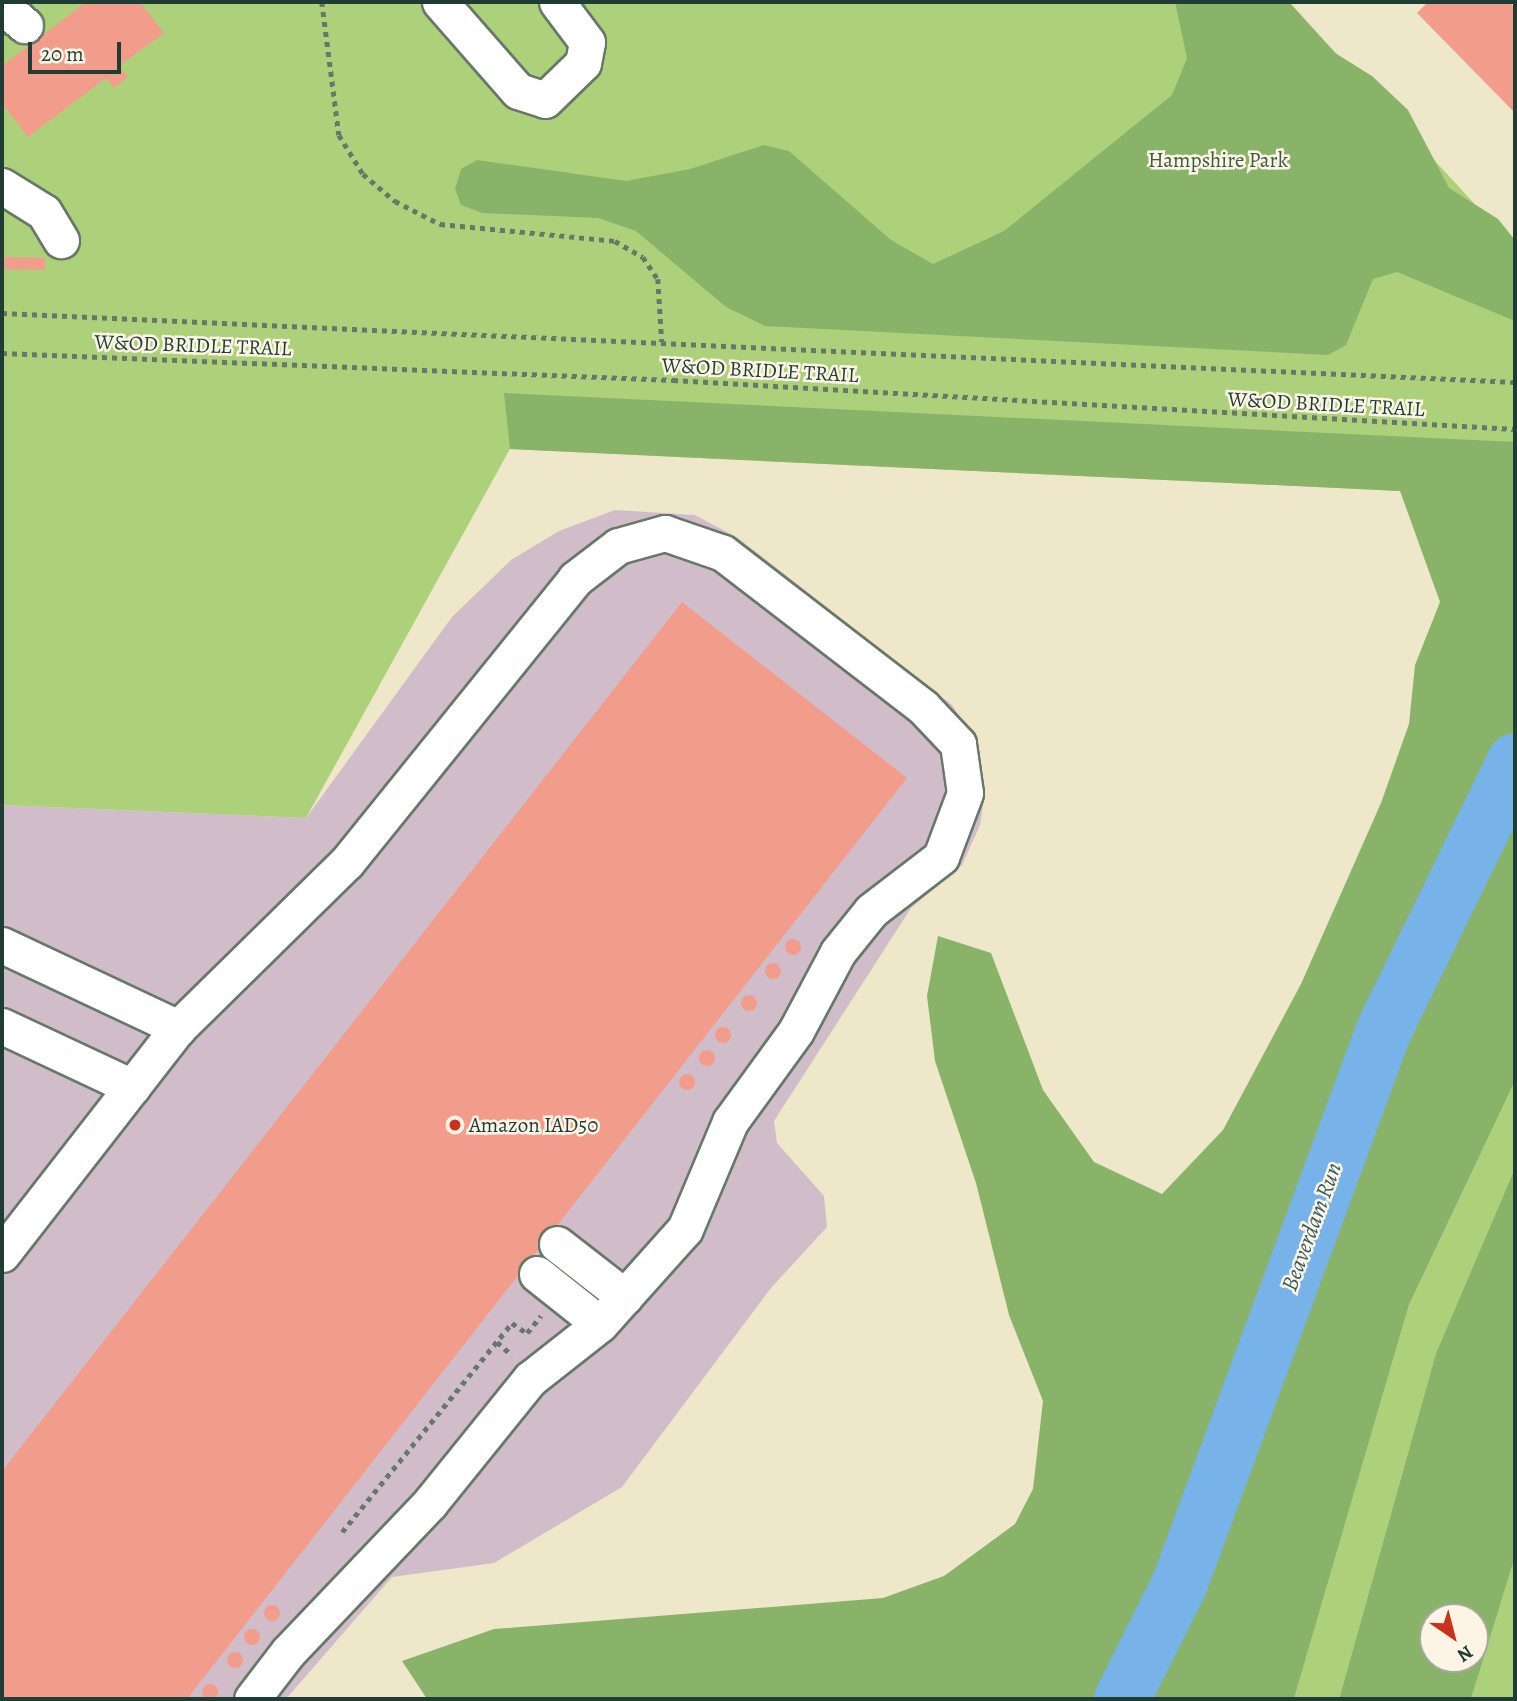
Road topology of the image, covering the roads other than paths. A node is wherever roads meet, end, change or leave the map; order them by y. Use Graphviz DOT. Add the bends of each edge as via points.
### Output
graph roads {
  1 [pos="440,2"];
  2 [pos="556,2"];
  3 [pos="2,186"];
  4 [pos="61,240"];
  5 [pos="2,945"];
  6 [pos="2,1026"];
  7 [pos="178,1028"];
  8 [pos="132,1087"];
  9 [pos="557,1244"];
  10 [pos="2,1254"];
  11 [pos="543,1289"];
  12 [pos="625,1297"];
  13 [pos="600,1324"];
  14 [pos="252,1699"];
  1 -- 2 [label="lane" via="517,92 545,100 583,63 587,42"];
  3 -- 4 [label="lane" via="44,212"];
  5 -- 7 [label="lane"];
  6 -- 8 [label="lane"];
  7 -- 8 [label="lane"];
  7 -- 12 [label="lane" via="347,862 575,579 618,546 664,533 723,552 923,707 958,744 965,793 941,857 871,911 838,952 796,1031 730,1122 685,1229"];
  8 -- 10 [label="lane"];
  9 -- 12 [label="lane"];
  11 -- 13 [label="lane"];
  12 -- 13 [label="lane"];
  13 -- 14 [label="lane" via="530,1379 430,1503 288,1652"];
}
